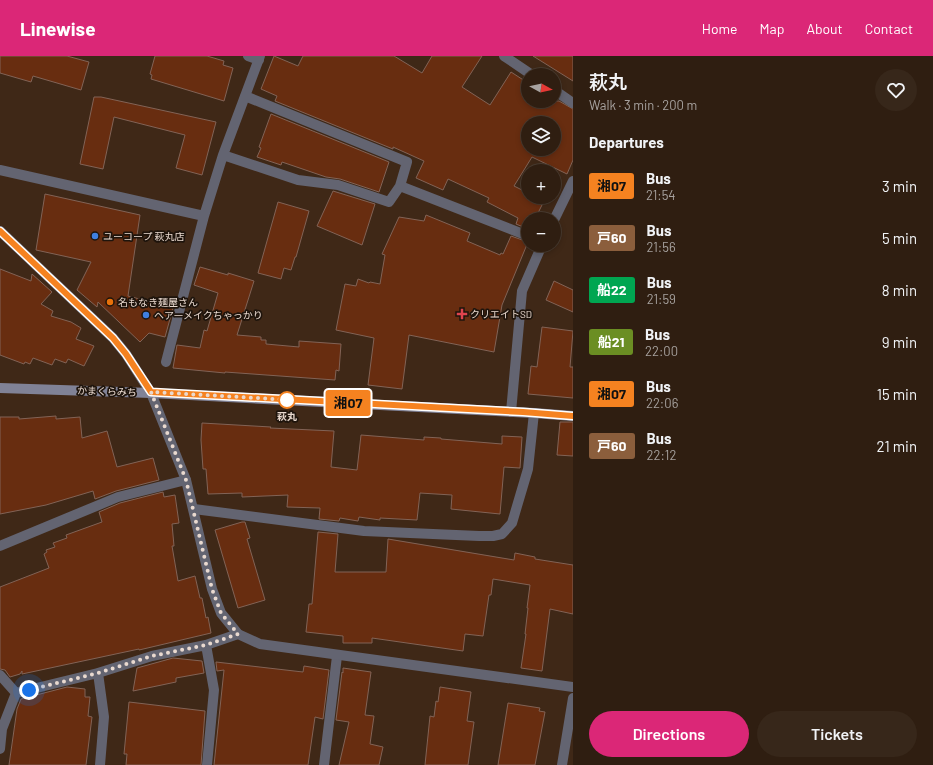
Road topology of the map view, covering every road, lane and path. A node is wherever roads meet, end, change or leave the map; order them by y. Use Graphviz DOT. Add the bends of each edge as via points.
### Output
graph roads {
  1 [pos="248,56"];
  2 [pos="504,56"];
  3 [pos="259,58"];
  4 [pos="522,68"];
  5 [pos="561,95"];
  6 [pos="244,96"];
  7 [pos="573,103"];
  8 [pos="224,155"];
  9 [pos="0,170"];
  10 [pos="573,181"];
  11 [pos="400,186"];
  12 [pos="558,212"];
  13 [pos="204,216"];
  14 [pos="0,231"];
  15 [pos="521,233"];
  16 [pos="539,252"];
  17 [pos="166,362"];
  18 [pos="0,388"];
  19 [pos="151,392"];
  20 [pos="511,412"];
  21 [pos="534,413"];
  22 [pos="573,416"];
  23 [pos="186,480"];
  24 [pos="194,509"];
  25 [pos="0,546"];
  26 [pos="238,634"];
  27 [pos="206,645"];
  28 [pos="337,656"];
  29 [pos="98,673"];
  30 [pos="0,675"];
  31 [pos="573,687"];
  32 [pos="16,693"];
  33 [pos="573,698"];
  34 [pos="0,749"];
  35 [pos="100,765"];
  36 [pos="207,765"];
  37 [pos="324,765"];
  38 [pos="562,765"];
  1 -- 3 [label="street"];
  2 -- 4 [label="street"];
  3 -- 6 [label="street"];
  5 -- 7 [label="street"];
  6 -- 8 [label="street"];
  6 -- 11 [label="street" via="407,162"];
  8 -- 11 [label="street" via="298,180 338,185 389,202"];
  8 -- 13 [label="street"];
  9 -- 13 [label="street"];
  10 -- 12 [label="street"];
  11 -- 15 [label="street"];
  13 -- 17 [label="street"];
  14 -- 19 [label="street" via="113,338"];
  16 -- 20 [label="street" via="522,291"];
  18 -- 19 [label="main road, かまくらみち"];
  19 -- 20 [label="main road, かまくらみち"];
  19 -- 23 [label="street"];
  20 -- 21 [label="main road, かまくらみち"];
  21 -- 22 [label="main road, かまくらみち"];
  21 -- 24 [label="street" via="528,469 512,522 502,534 479,536 364,531"];
  23 -- 24 [label="street"];
  23 -- 25 [label="street" via="118,497"];
  24 -- 26 [label="street" via="212,589 221,613"];
  26 -- 27 [label="street"];
  26 -- 28 [label="street" via="260,644"];
  27 -- 29 [label="street" via="152,656"];
  27 -- 36 [label="street" via="214,690"];
  28 -- 31 [label="street"];
  28 -- 37 [label="street"];
  29 -- 32 [label="street"];
  29 -- 35 [label="street" via="104,717"];
  30 -- 32 [label="street"];
  32 -- 34 [label="street" via="2,729"];
  33 -- 38 [label="street"];
}
